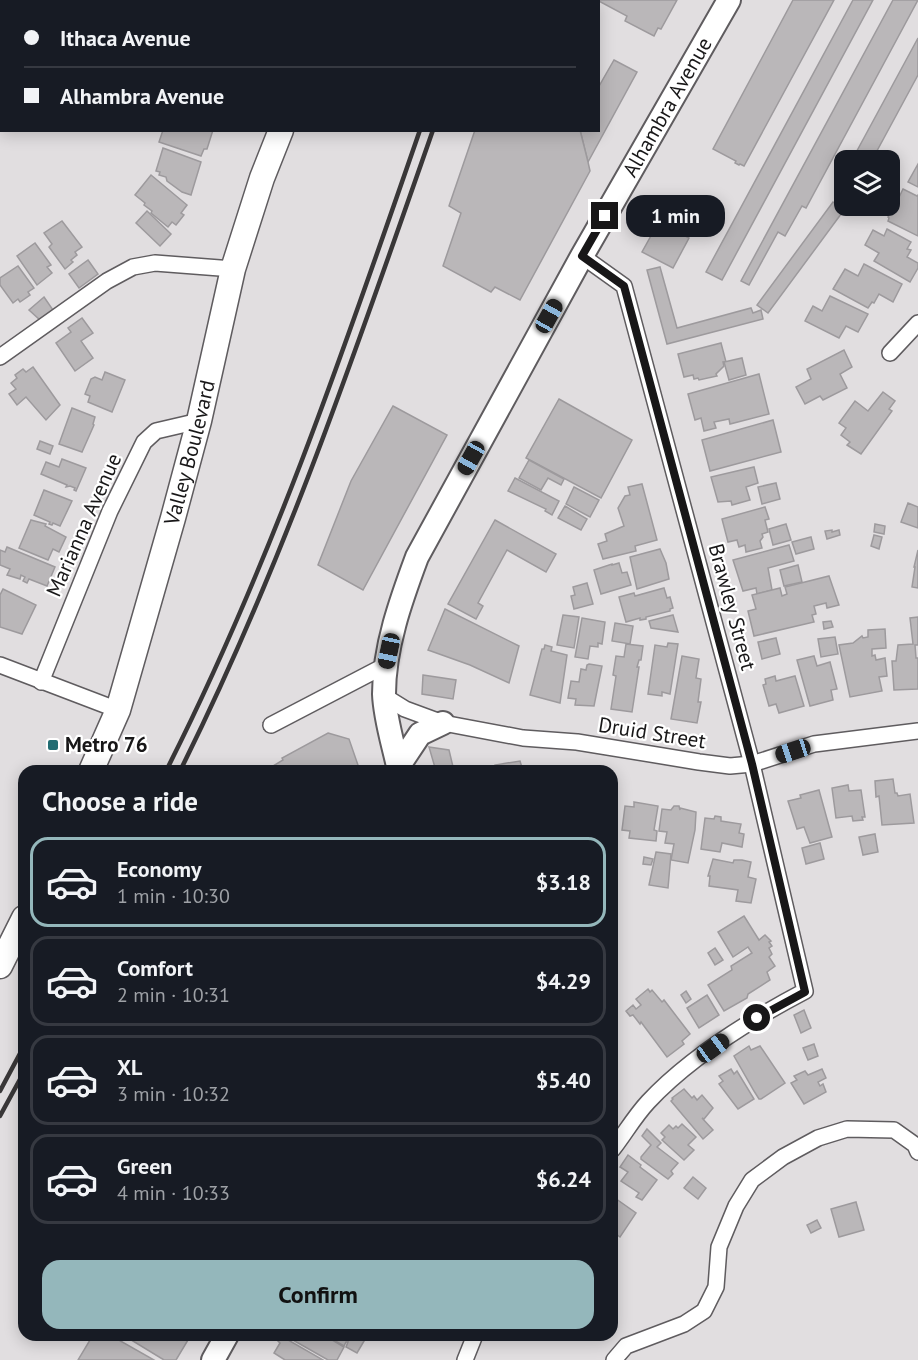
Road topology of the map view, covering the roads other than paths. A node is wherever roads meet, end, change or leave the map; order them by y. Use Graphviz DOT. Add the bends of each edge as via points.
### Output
graph roads {
  1 [pos="729,0"];
  2 [pos="280,132"];
  3 [pos="582,256"];
  4 [pos="233,269"];
  5 [pos="918,323"];
  6 [pos="890,353"];
  7 [pos="0,357"];
  8 [pos="199,421"];
  9 [pos="0,665"];
  10 [pos="386,665"];
  11 [pos="41,682"];
  12 [pos="384,696"];
  13 [pos="118,710"];
  14 [pos="443,723"];
  15 [pos="271,725"];
  16 [pos="918,731"];
  17 [pos="752,764"];
  18 [pos="94,765"];
  19 [pos="398,765"];
  20 [pos="401,765"];
  21 [pos="18,930"];
  22 [pos="0,966"];
  23 [pos="618,1142"];
  24 [pos="918,1152"];
  25 [pos="224,1341"];
  26 [pos="473,1341"];
  27 [pos="213,1360"];
  28 [pos="465,1360"];
  29 [pos="614,1360"];
  1 -- 3 [label="main road, Alhambra Avenue"];
  2 -- 4 [label="main road, Valley Boulevard"];
  3 -- 10 [label="main road, Alhambra Avenue" via="417,557 400,603"];
  3 -- 17 [label="street, Brawley Street" via="624,286"];
  4 -- 7 [label="street" via="155,263 133,267"];
  4 -- 8 [label="main road, Valley Boulevard"];
  5 -- 6 [label="street"];
  8 -- 11 [label="street, Marianna Avenue" via="156,431 144,442 110,511"];
  8 -- 13 [label="main road, Valley Boulevard"];
  9 -- 11 [label="street"];
  10 -- 12 [label="main road, Alhambra Avenue"];
  10 -- 15 [label="street"];
  11 -- 13 [label="street"];
  12 -- 14 [label="street, Druid Street" via="405,709"];
  12 -- 19 [label="main road, Alhambra Avenue"];
  13 -- 18 [label="main road, Valley Boulevard"];
  14 -- 17 [label="street, Druid Street" via="699,762"];
  14 -- 20 [label="main road" via="420,734"];
  16 -- 17 [label="street, Druid Street" via="814,744"];
  17 -- 23 [label="street, Brawley Street" via="805,992 741,1028 675,1077 646,1103"];
  21 -- 22 [label="main road"];
  24 -- 29 [label="street" via="915,1145 894,1130 847,1129 783,1156 752,1180 736,1206 720,1247 716,1287 704,1311 684,1324 626,1346"];
  25 -- 27 [label="main road"];
  26 -- 28 [label="street"];
}
